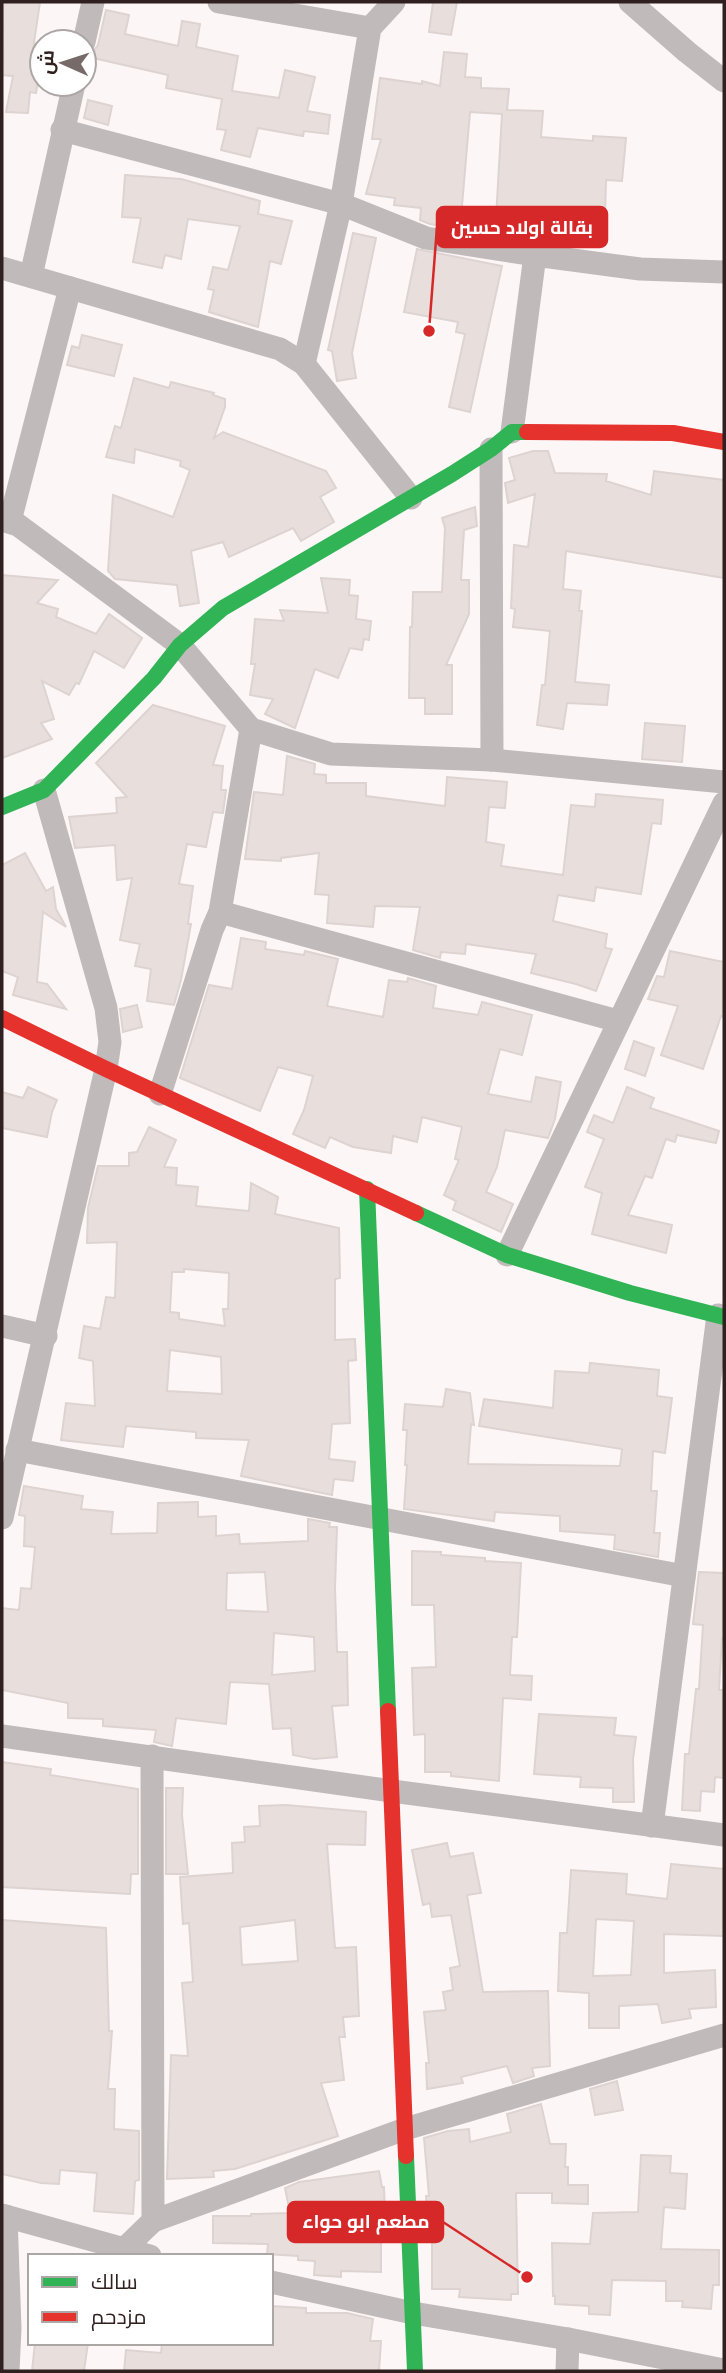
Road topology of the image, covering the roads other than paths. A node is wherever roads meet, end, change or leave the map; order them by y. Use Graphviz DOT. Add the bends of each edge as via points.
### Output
graph roads {
  1 [pos="93,2"];
  2 [pos="228,2"];
  3 [pos="394,2"];
  4 [pos="630,2"];
  5 [pos="87,28"];
  6 [pos="370,28"];
  7 [pos="724,81"];
  8 [pos="70,98"];
  9 [pos="62,131"];
  10 [pos="341,204"];
  11 [pos="535,255"];
  12 [pos="2,268"];
  13 [pos="724,272"];
  14 [pos="31,276"];
  15 [pos="70,288"];
  16 [pos="304,364"];
  17 [pos="512,432"];
  18 [pos="724,442"];
  19 [pos="491,449"];
  20 [pos="411,498"];
  21 [pos="6,521"];
  22 [pos="180,645"];
  23 [pos="251,729"];
  24 [pos="492,760"];
  25 [pos="724,782"];
  26 [pos="44,790"];
  27 [pos="724,803"];
  28 [pos="2,807"];
  29 [pos="220,912"];
  30 [pos="2,1018"];
  31 [pos="618,1021"];
  32 [pos="106,1069"];
  33 [pos="160,1094"];
  34 [pos="367,1189"];
  35 [pos="507,1255"];
  36 [pos="721,1316"];
  37 [pos="2,1326"];
  38 [pos="46,1336"];
  39 [pos="17,1450"];
  40 [pos="2,1518"];
  41 [pos="381,1518"];
  42 [pos="684,1576"];
  43 [pos="2,1736"];
  44 [pos="152,1756"];
  45 [pos="392,1791"];
  46 [pos="652,1826"];
  47 [pos="724,1835"];
  48 [pos="724,2035"];
  49 [pos="405,2129"];
  50 [pos="4,2215"];
  51 [pos="153,2221"];
  52 [pos="124,2250"];
  53 [pos="141,2254"];
  54 [pos="273,2282"];
  55 [pos="413,2313"];
  56 [pos="568,2339"];
  57 [pos="724,2370"];
  58 [pos="8,2371"];
  59 [pos="415,2371"];
  60 [pos="567,2371"];
  1 -- 5 [label="street"];
  2 -- 6 [label="street"];
  3 -- 6 [label="street"];
  4 -- 7 [label="street"];
  6 -- 10 [label="street"];
  8 -- 9 [label="street"];
  9 -- 10 [label="street"];
  9 -- 14 [label="street"];
  10 -- 11 [label="street" via="426,238"];
  10 -- 16 [label="street"];
  11 -- 13 [label="street" via="640,269"];
  11 -- 17 [label="street"];
  12 -- 14 [label="street"];
  14 -- 15 [label="street"];
  15 -- 16 [label="street" via="279,349"];
  15 -- 21 [label="street"];
  16 -- 20 [label="street"];
  17 -- 18 [label="street" via="673,433"];
  17 -- 19 [label="street"];
  19 -- 20 [label="street"];
  19 -- 24 [label="street"];
  20 -- 22 [label="street" via="223,608"];
  21 -- 22 [label="street"];
  22 -- 23 [label="street"];
  22 -- 26 [label="street" via="154,678"];
  23 -- 24 [label="street" via="331,754"];
  23 -- 29 [label="street"];
  24 -- 25 [label="street"];
  26 -- 28 [label="street"];
  26 -- 32 [label="street" via="106,1008 110,1042"];
  27 -- 31 [label="street"];
  29 -- 31 [label="street"];
  29 -- 33 [label="street"];
  30 -- 32 [label="street"];
  31 -- 35 [label="street"];
  32 -- 33 [label="street"];
  32 -- 38 [label="street"];
  33 -- 34 [label="street"];
  34 -- 35 [label="street"];
  34 -- 41 [label="street"];
  35 -- 36 [label="street"];
  36 -- 42 [label="street"];
  37 -- 38 [label="street"];
  38 -- 39 [label="street"];
  39 -- 40 [label="street"];
  39 -- 41 [label="street"];
  41 -- 42 [label="street"];
  41 -- 45 [label="street"];
  42 -- 46 [label="street"];
  43 -- 44 [label="street"];
  44 -- 45 [label="street"];
  44 -- 51 [label="street"];
  45 -- 46 [label="street"];
  45 -- 49 [label="street"];
  46 -- 47 [label="street"];
  48 -- 49 [label="street"];
  49 -- 51 [label="street"];
  49 -- 55 [label="street"];
  50 -- 52 [label="street"];
  50 -- 58 [label="street"];
  51 -- 52 [label="street"];
  52 -- 53 [label="street"];
  54 -- 55 [label="street"];
  55 -- 56 [label="street"];
  55 -- 59 [label="street"];
  56 -- 57 [label="street"];
  56 -- 60 [label="street"];
}
